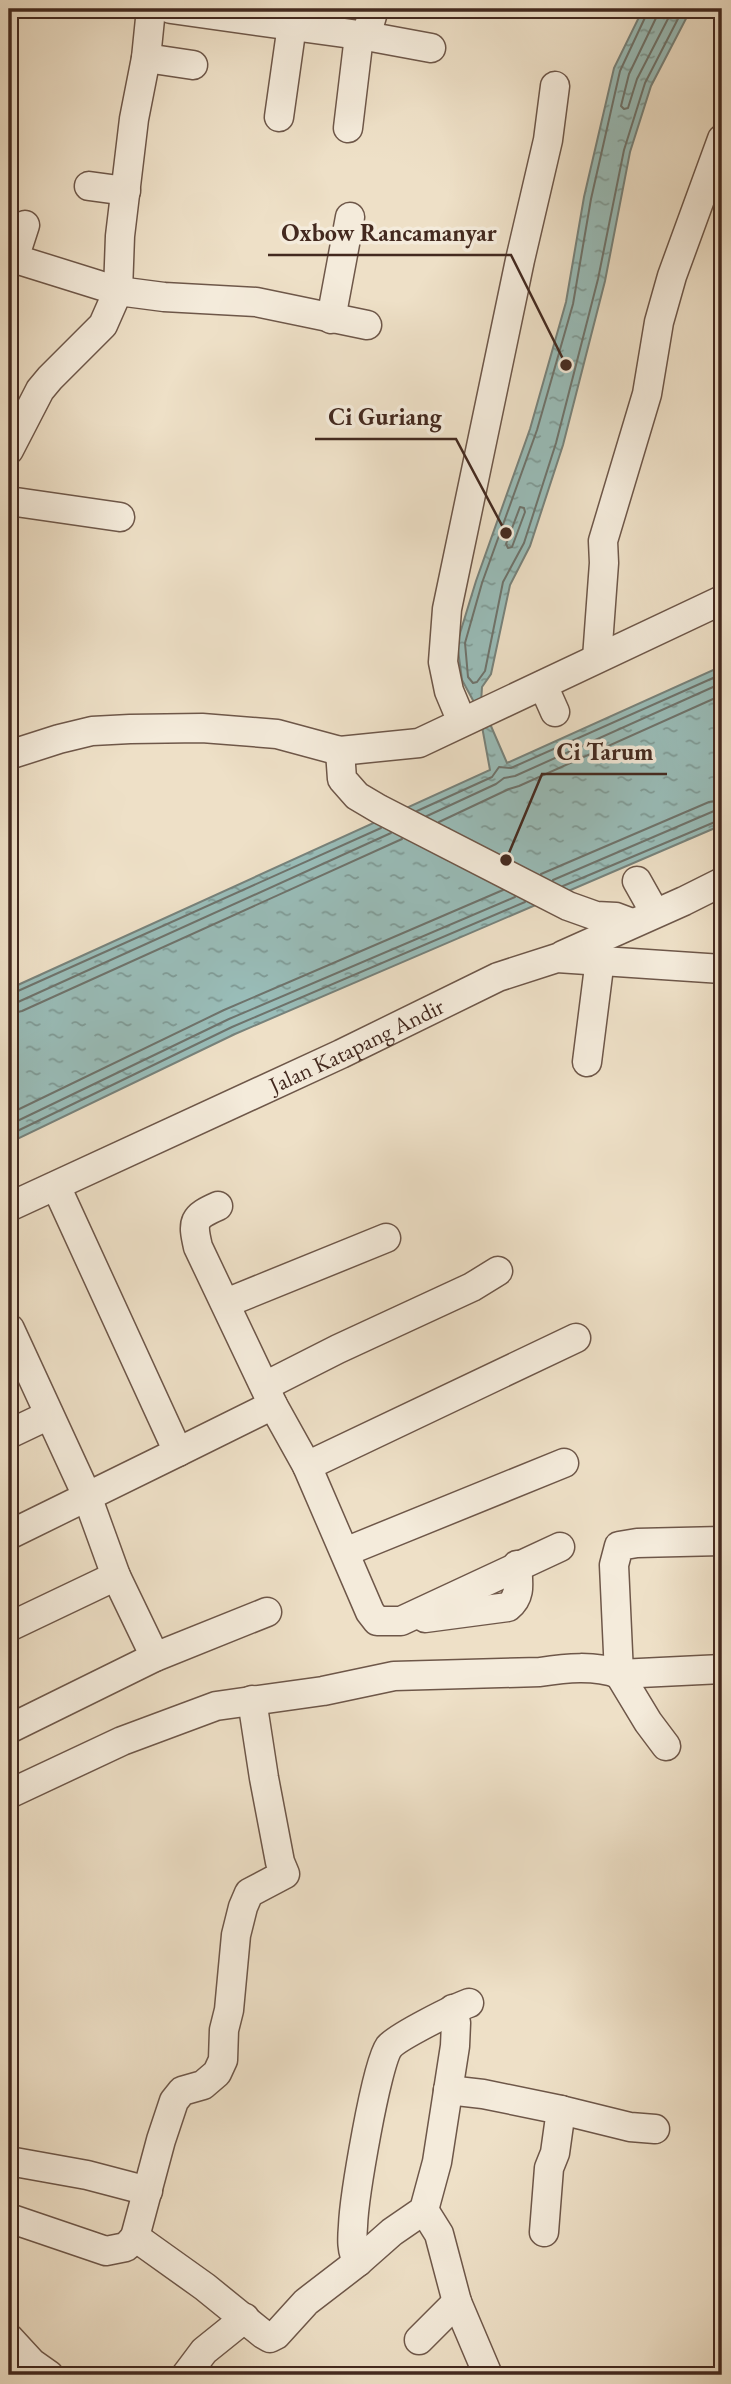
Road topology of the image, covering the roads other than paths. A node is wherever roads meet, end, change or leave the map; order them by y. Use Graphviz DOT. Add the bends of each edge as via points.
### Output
graph roads {
  1 [pos="151,9"];
  2 [pos="171,9"];
  3 [pos="374,9"];
  4 [pos="292,25"];
  5 [pos="363,36"];
  6 [pos="431,48"];
  7 [pos="146,58"];
  8 [pos="193,65"];
  9 [pos="555,86"];
  10 [pos="279,117"];
  11 [pos="348,128"];
  12 [pos="722,138"];
  13 [pos="89,186"];
  14 [pos="126,191"];
  15 [pos="350,217"];
  16 [pos="25,225"];
  17 [pos="11,258"];
  18 [pos="118,291"];
  19 [pos="331,319"];
  20 [pos="367,325"];
  21 [pos="9,450"];
  22 [pos="9,501"];
  23 [pos="120,517"];
  24 [pos="722,600"];
  25 [pos="597,658"];
  26 [pos="543,685"];
  27 [pos="555,712"];
  28 [pos="474,716"];
  29 [pos="340,751"];
  30 [pos="9,755"];
  31 [pos="637,881"];
  32 [pos="722,882"];
  33 [pos="596,916"];
  34 [pos="644,918"];
  35 [pos="577,955"];
  36 [pos="722,969"];
  37 [pos="587,1062"];
  38 [pos="56,1186"];
  39 [pos="218,1206"];
  40 [pos="9,1207"];
  41 [pos="386,1238"];
  42 [pos="498,1271"];
  43 [pos="226,1303"];
  44 [pos="10,1329"];
  45 [pos="576,1338"];
  46 [pos="269,1395"];
  47 [pos="49,1415"];
  48 [pos="9,1434"];
  49 [pos="178,1452"];
  50 [pos="564,1463"];
  51 [pos="307,1466"];
  52 [pos="87,1496"];
  53 [pos="9,1535"];
  54 [pos="722,1541"];
  55 [pos="560,1547"];
  56 [pos="345,1552"];
  57 [pos="116,1576"];
  58 [pos="267,1612"];
  59 [pos="9,1627"];
  60 [pos="155,1657"];
  61 [pos="722,1669"];
  62 [pos="619,1674"];
  63 [pos="252,1700"];
  64 [pos="9,1729"];
  65 [pos="666,1746"];
  66 [pos="9,1794"];
  67 [pos="448,2090"];
  68 [pos="561,2110"];
  69 [pos="655,2129"];
  70 [pos="9,2161"];
  71 [pos="148,2191"];
  72 [pos="424,2210"];
  73 [pos="9,2218"];
  74 [pos="544,2232"];
  75 [pos="135,2237"];
  76 [pos="358,2262"];
  77 [pos="457,2302"];
  78 [pos="245,2318"];
  79 [pos="9,2338"];
  80 [pos="419,2340"];
  81 [pos="49,2375"];
  82 [pos="186,2375"];
  83 [pos="488,2375"];
  1 -- 7 [label="street"];
  2 -- 4 [label="street"];
  3 -- 5 [label="street"];
  4 -- 5 [label="street"];
  4 -- 10 [label="street"];
  5 -- 6 [label="street"];
  5 -- 11 [label="street"];
  7 -- 8 [label="street"];
  7 -- 14 [label="street"];
  9 -- 28 [label="street" via="548,140 447,609 443,662 449,691"];
  12 -- 25 [label="street" via="672,276 647,394 603,541"];
  13 -- 14 [label="street"];
  14 -- 18 [label="street"];
  15 -- 19 [label="street"];
  16 -- 17 [label="street"];
  17 -- 18 [label="street"];
  18 -- 19 [label="street" via="256,302"];
  18 -- 21 [label="street" via="103,325 40,390"];
  19 -- 20 [label="street"];
  22 -- 23 [label="street"];
  24 -- 25 [label="street"];
  25 -- 26 [label="street"];
  26 -- 27 [label="street"];
  26 -- 28 [label="street"];
  28 -- 29 [label="street" via="419,743"];
  29 -- 30 [label="street" via="277,734 184,727 92,731"];
  29 -- 33 [label="street" via="342,779 357,796 568,906"];
  31 -- 34 [label="street"];
  32 -- 34 [label="street"];
  33 -- 34 [label="street"];
  33 -- 35 [label="street"];
  34 -- 35 [label="street"];
  35 -- 36 [label="street, Jalan Katapang Andir"];
  35 -- 37 [label="street"];
  35 -- 38 [label="street, Jalan Katapang Andir" via="498,977"];
  38 -- 40 [label="street, Jalan Katapang Andir"];
  38 -- 49 [label="street"];
  39 -- 43 [label="street" via="201,1213 194,1229"];
  41 -- 43 [label="street"];
  42 -- 46 [label="street" via="338,1349"];
  43 -- 46 [label="street"];
  44 -- 47 [label="street"];
  45 -- 51 [label="street"];
  46 -- 49 [label="street"];
  46 -- 51 [label="street"];
  47 -- 48 [label="street"];
  47 -- 52 [label="street"];
  49 -- 52 [label="street"];
  50 -- 56 [label="street"];
  51 -- 56 [label="street"];
  52 -- 53 [label="street"];
  52 -- 57 [label="street"];
  54 -- 62 [label="street" via="619,1546 614,1565"];
  55 -- 56 [label="street" via="401,1621 377,1621"];
  57 -- 59 [label="street"];
  57 -- 60 [label="street"];
  58 -- 60 [label="street"];
  60 -- 64 [label="street"];
  61 -- 62 [label="street"];
  62 -- 63 [label="street" via="563,1668 394,1676"];
  62 -- 65 [label="street"];
  63 -- 66 [label="street" via="180,1718"];
  63 -- 71 [label="street" via="285,1874 249,1893 236,1935 223,2060 203,2085 182,2091 173,2101"];
  67 -- 68 [label="street"];
  67 -- 72 [label="street"];
  67 -- 76 [label="street" via="461,2006 390,2046 383,2059 353,2226 353,2255"];
  68 -- 69 [label="street"];
  68 -- 74 [label="street" via="549,2168"];
  70 -- 71 [label="street"];
  71 -- 75 [label="street"];
  72 -- 76 [label="street"];
  72 -- 77 [label="street" via="439,2234"];
  73 -- 75 [label="street" via="106,2251 126,2247"];
  75 -- 78 [label="street"];
  76 -- 78 [label="street" via="306,2302 270,2338"];
  77 -- 80 [label="street"];
  77 -- 83 [label="street"];
  78 -- 82 [label="street" via="204,2351"];
  79 -- 81 [label="street"];
}
